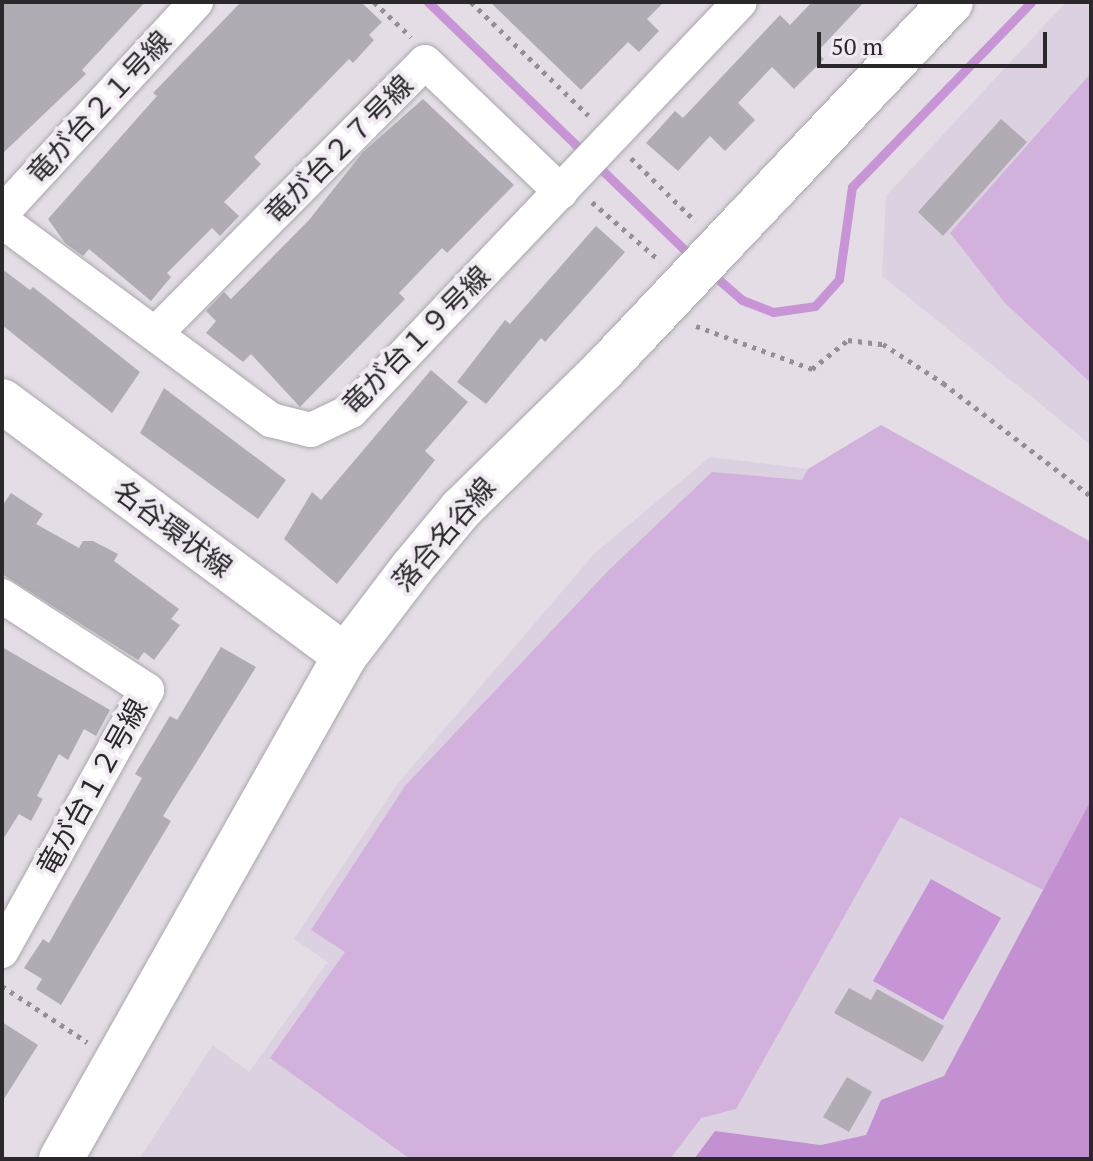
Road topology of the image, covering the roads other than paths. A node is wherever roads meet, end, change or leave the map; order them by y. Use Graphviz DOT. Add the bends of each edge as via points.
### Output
graph roads {
  1 [pos="196,2"];
  2 [pos="740,2"];
  3 [pos="951,2"];
  4 [pos="561,192"];
  5 [pos="2,213"];
  6 [pos="2,221"];
  7 [pos="155,334"];
  8 [pos="3,403"];
  9 [pos="2,596"];
  10 [pos="345,656"];
  11 [pos="2,951"];
  12 [pos="61,1159"];
  1 -- 5 [label="street, 竜が台２１号線"];
  2 -- 4 [label="street, 竜が台１９号線"];
  3 -- 10 [label="street, 落合名谷線" via="604,369 461,509"];
  4 -- 7 [label="street, 竜が台１９号線" via="351,411 331,424 311,430 271,420"];
  4 -- 7 [label="street, 竜が台２７号線" via="425,62"];
  6 -- 7 [label="street, 竜が台１９号線"];
  8 -- 10 [label="street, 名谷環状線"];
  9 -- 11 [label="street, 竜が台１２号線" via="147,690"];
  10 -- 12 [label="street, 落合名谷線"];
}
